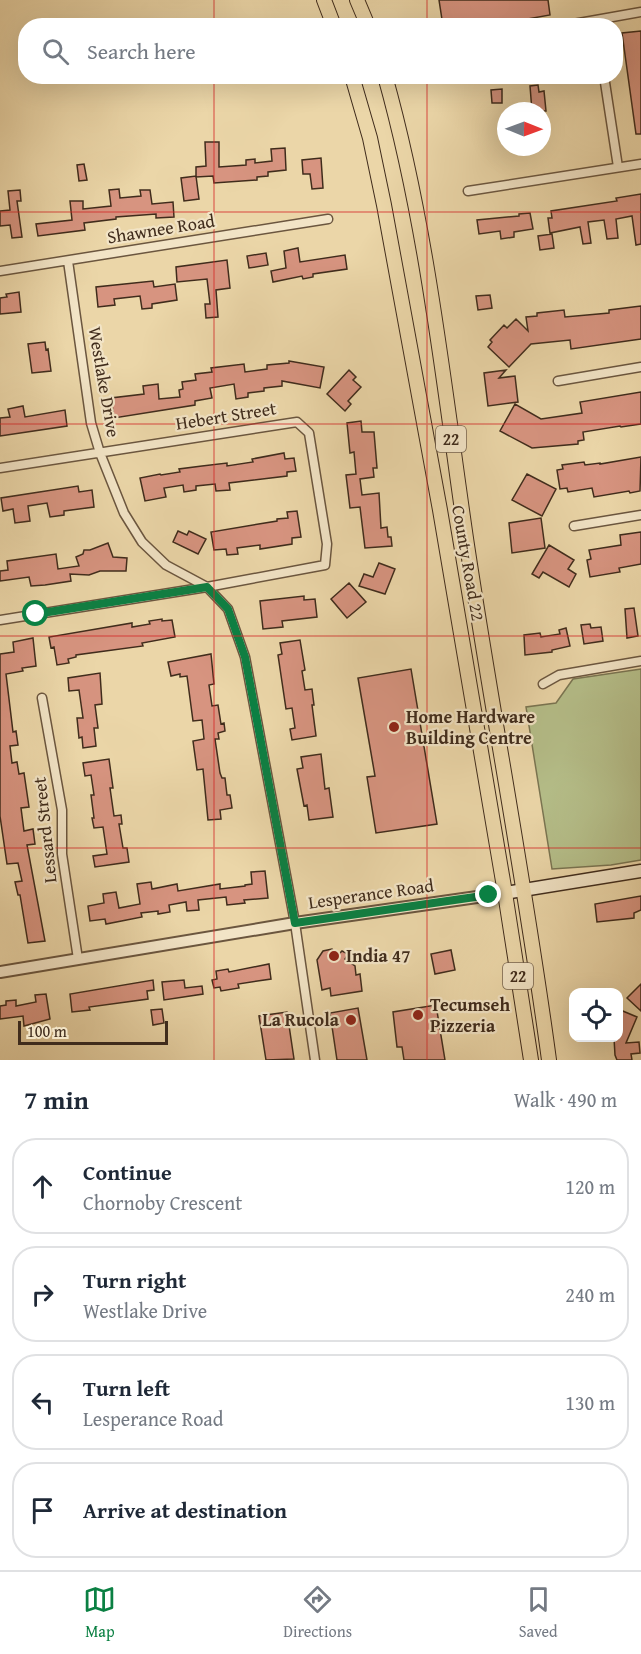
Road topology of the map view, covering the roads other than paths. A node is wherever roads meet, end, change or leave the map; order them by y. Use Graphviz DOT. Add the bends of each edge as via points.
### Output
graph roads {
  1 [pos="324,0"];
  2 [pos="357,0"];
  3 [pos="641,12"];
  4 [pos="331,18"];
  5 [pos="365,18"];
  6 [pos="616,18"];
  7 [pos="354,84"];
  8 [pos="387,84"];
  9 [pos="605,84"];
  10 [pos="641,164"];
  11 [pos="618,167"];
  12 [pos="468,191"];
  13 [pos="328,219"];
  14 [pos="68,261"];
  15 [pos="0,271"];
  16 [pos="641,368"];
  17 [pos="558,381"];
  18 [pos="100,453"];
  19 [pos="0,468"];
  20 [pos="641,514"];
  21 [pos="574,526"];
  22 [pos="207,587"];
  23 [pos="0,620"];
  24 [pos="641,661"];
  25 [pos="543,684"];
  26 [pos="42,698"];
  27 [pos="641,870"];
  28 [pos="523,890"];
  29 [pos="505,893"];
  30 [pos="295,923"];
  31 [pos="78,959"];
  32 [pos="0,972"];
  33 [pos="315,1060"];
  34 [pos="531,1060"];
  35 [pos="549,1060"];
  1 -- 4 [label="main road"];
  2 -- 5 [label="main road"];
  3 -- 6 [label="street"];
  7 -- 29 [label="main road, County Road 22 / 22" via="386,217 455,591"];
  8 -- 28 [label="main road, County Road 22 / 22" via="424,258"];
  9 -- 11 [label="street"];
  10 -- 11 [label="street"];
  11 -- 12 [label="street"];
  13 -- 14 [label="street, Shawnee Road"];
  14 -- 15 [label="street, Shawnee Road"];
  14 -- 18 [label="street, Westlake Drive" via="91,423"];
  16 -- 17 [label="street"];
  18 -- 19 [label="street, Hebert Street"];
  18 -- 22 [label="street, Westlake Drive" via="124,513 142,542 166,565"];
  18 -- 22 [label="street, Hebert Street" via="297,422 309,433 327,544 325,565"];
  20 -- 21 [label="street"];
  22 -- 23 [label="street"];
  22 -- 30 [label="street, Westlake Drive" via="228,609 245,657"];
  24 -- 25 [label="street" via="558,675"];
  26 -- 31 [label="street, Lessard Street" via="62,810 62,854"];
  27 -- 28 [label="main road, Lesperance Road"];
  28 -- 29 [label="main road, Lesperance Road"];
  28 -- 35 [label="main road, County Road 22 / 22"];
  29 -- 30 [label="street, Lesperance Road"];
  29 -- 34 [label="main road, County Road 22 / 22"];
  30 -- 31 [label="street, Lesperance Road"];
  30 -- 33 [label="street, Westlake Drive"];
  31 -- 32 [label="street, Lesperance Road"];
}
